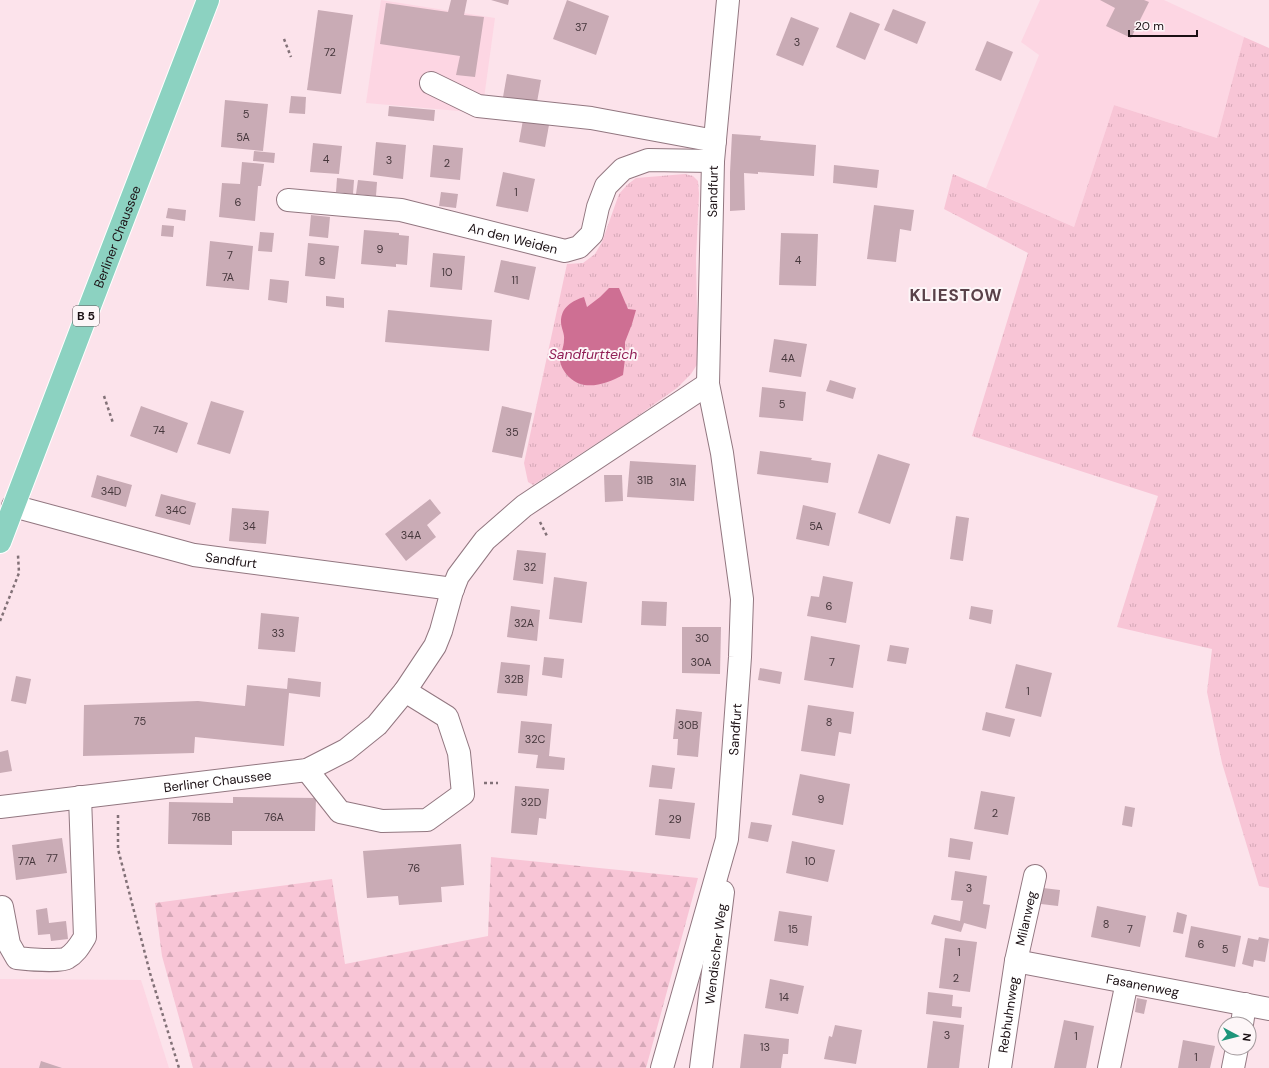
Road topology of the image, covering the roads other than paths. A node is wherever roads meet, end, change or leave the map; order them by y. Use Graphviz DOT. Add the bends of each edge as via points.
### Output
graph roads {
  1 [pos="208,0"];
  2 [pos="728,0"];
  3 [pos="431,84"];
  4 [pos="714,151"];
  5 [pos="288,200"];
  6 [pos="708,384"];
  7 [pos="13,506"];
  8 [pos="0,542"];
  9 [pos="453,589"];
  10 [pos="405,691"];
  11 [pos="307,770"];
  12 [pos="80,797"];
  13 [pos="0,807"];
  14 [pos="726,839"];
  15 [pos="1035,876"];
  16 [pos="2,907"];
  17 [pos="1016,961"];
  18 [pos="1127,982"];
  19 [pos="1269,1009"];
  20 [pos="1244,1014"];
  21 [pos="1235,1056"];
  22 [pos="662,1068"];
  23 [pos="701,1068"];
  24 [pos="1000,1068"];
  25 [pos="1109,1068"];
  26 [pos="1233,1068"];
  1 -- 7 [label="main road, Berliner Chaussee / B 5"];
  2 -- 4 [label="street, Sandfurt"];
  3 -- 4 [label="street" via="478,106 591,118"];
  4 -- 5 [label="street, An den Weiden" via="648,160 622,169 606,186 592,234 579,247 565,250 401,210"];
  4 -- 6 [label="street, Sandfurt"];
  6 -- 9 [label="street" via="524,506 485,540 458,576"];
  6 -- 14 [label="street, Sandfurt" via="722,453 742,600"];
  7 -- 8 [label="main road, Berliner Chaussee / B 5"];
  7 -- 9 [label="street, Sandfurt" via="194,555"];
  9 -- 10 [label="street" via="434,646"];
  10 -- 11 [label="street, Berliner Chaussee" via="377,725 346,750"];
  10 -- 11 [label="street" via="447,717 459,753 463,794 427,820 382,822 340,812"];
  11 -- 12 [label="street, Berliner Chaussee"];
  12 -- 13 [label="street, Berliner Chaussee"];
  12 -- 16 [label="street" via="85,937 78,949 66,959 18,958 9,944"];
  14 -- 22 [label="street, Sandfurt"];
  14 -- 23 [label="street, Wendischer Weg" via="722,900"];
  15 -- 17 [label="street, Milanweg"];
  17 -- 18 [label="street, Fasanenweg"];
  17 -- 24 [label="street, Rebhuhnweg"];
  18 -- 20 [label="street, Fasanenweg"];
  18 -- 25 [label="street"];
  19 -- 20 [label="street, Fasanenweg"];
  21 -- 26 [label="street"];
}
